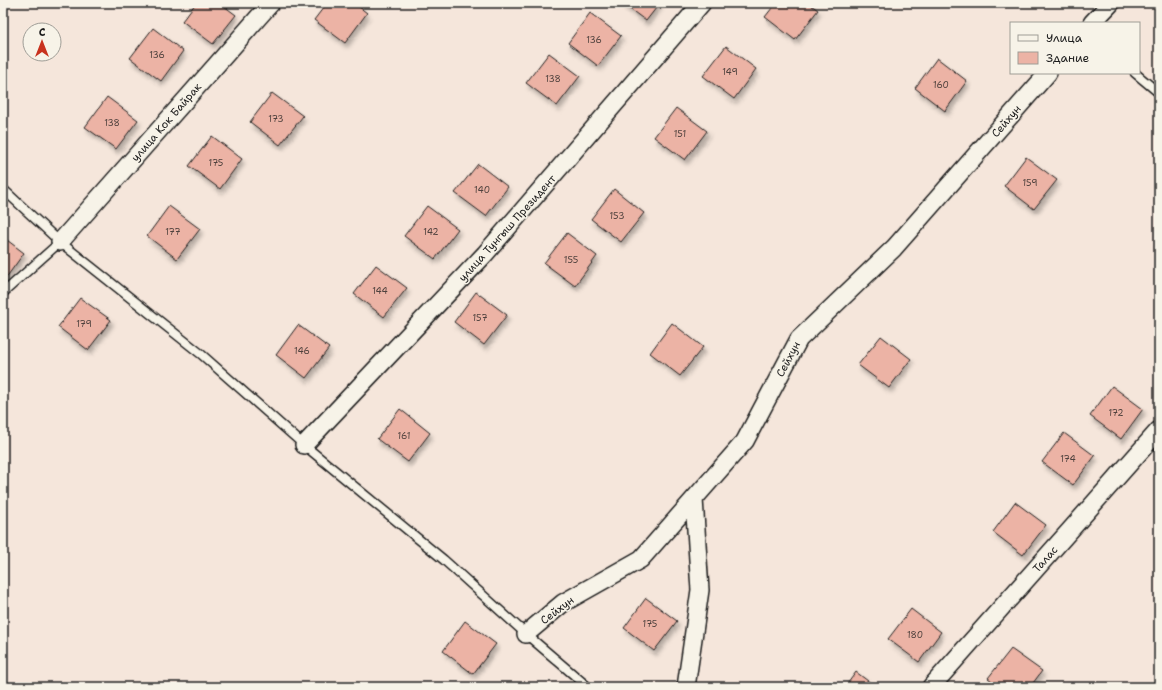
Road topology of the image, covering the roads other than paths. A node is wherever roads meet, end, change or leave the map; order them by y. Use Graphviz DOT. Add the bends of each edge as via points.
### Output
graph roads {
  1 [pos="271,3"];
  2 [pos="702,3"];
  3 [pos="1111,3"];
  4 [pos="1093,22"];
  5 [pos="1047,74"];
  6 [pos="1136,74"];
  7 [pos="1159,92"];
  8 [pos="3,188"];
  9 [pos="60,242"];
  10 [pos="3,293"];
  11 [pos="1159,430"];
  12 [pos="304,446"];
  13 [pos="694,499"];
  14 [pos="526,634"];
  15 [pos="588,687"];
  16 [pos="686,687"];
  17 [pos="931,687"];
  1 -- 9 [label="street, улица Кок Байрак"];
  2 -- 12 [label="street, улица Тунгыш Президент" via="485,254"];
  3 -- 4 [label="street"];
  5 -- 13 [label="street, Сейхун" via="894,248 798,339 745,441"];
  6 -- 7 [label="lane"];
  8 -- 9 [label="lane"];
  9 -- 10 [label="lane"];
  9 -- 12 [label="lane" via="201,354"];
  11 -- 17 [label="street, Талас"];
  12 -- 14 [label="lane" via="444,560"];
  13 -- 14 [label="street, Сейхун" via="641,559 563,602"];
  13 -- 16 [label="street" via="700,590"];
  14 -- 15 [label="lane"];
}
